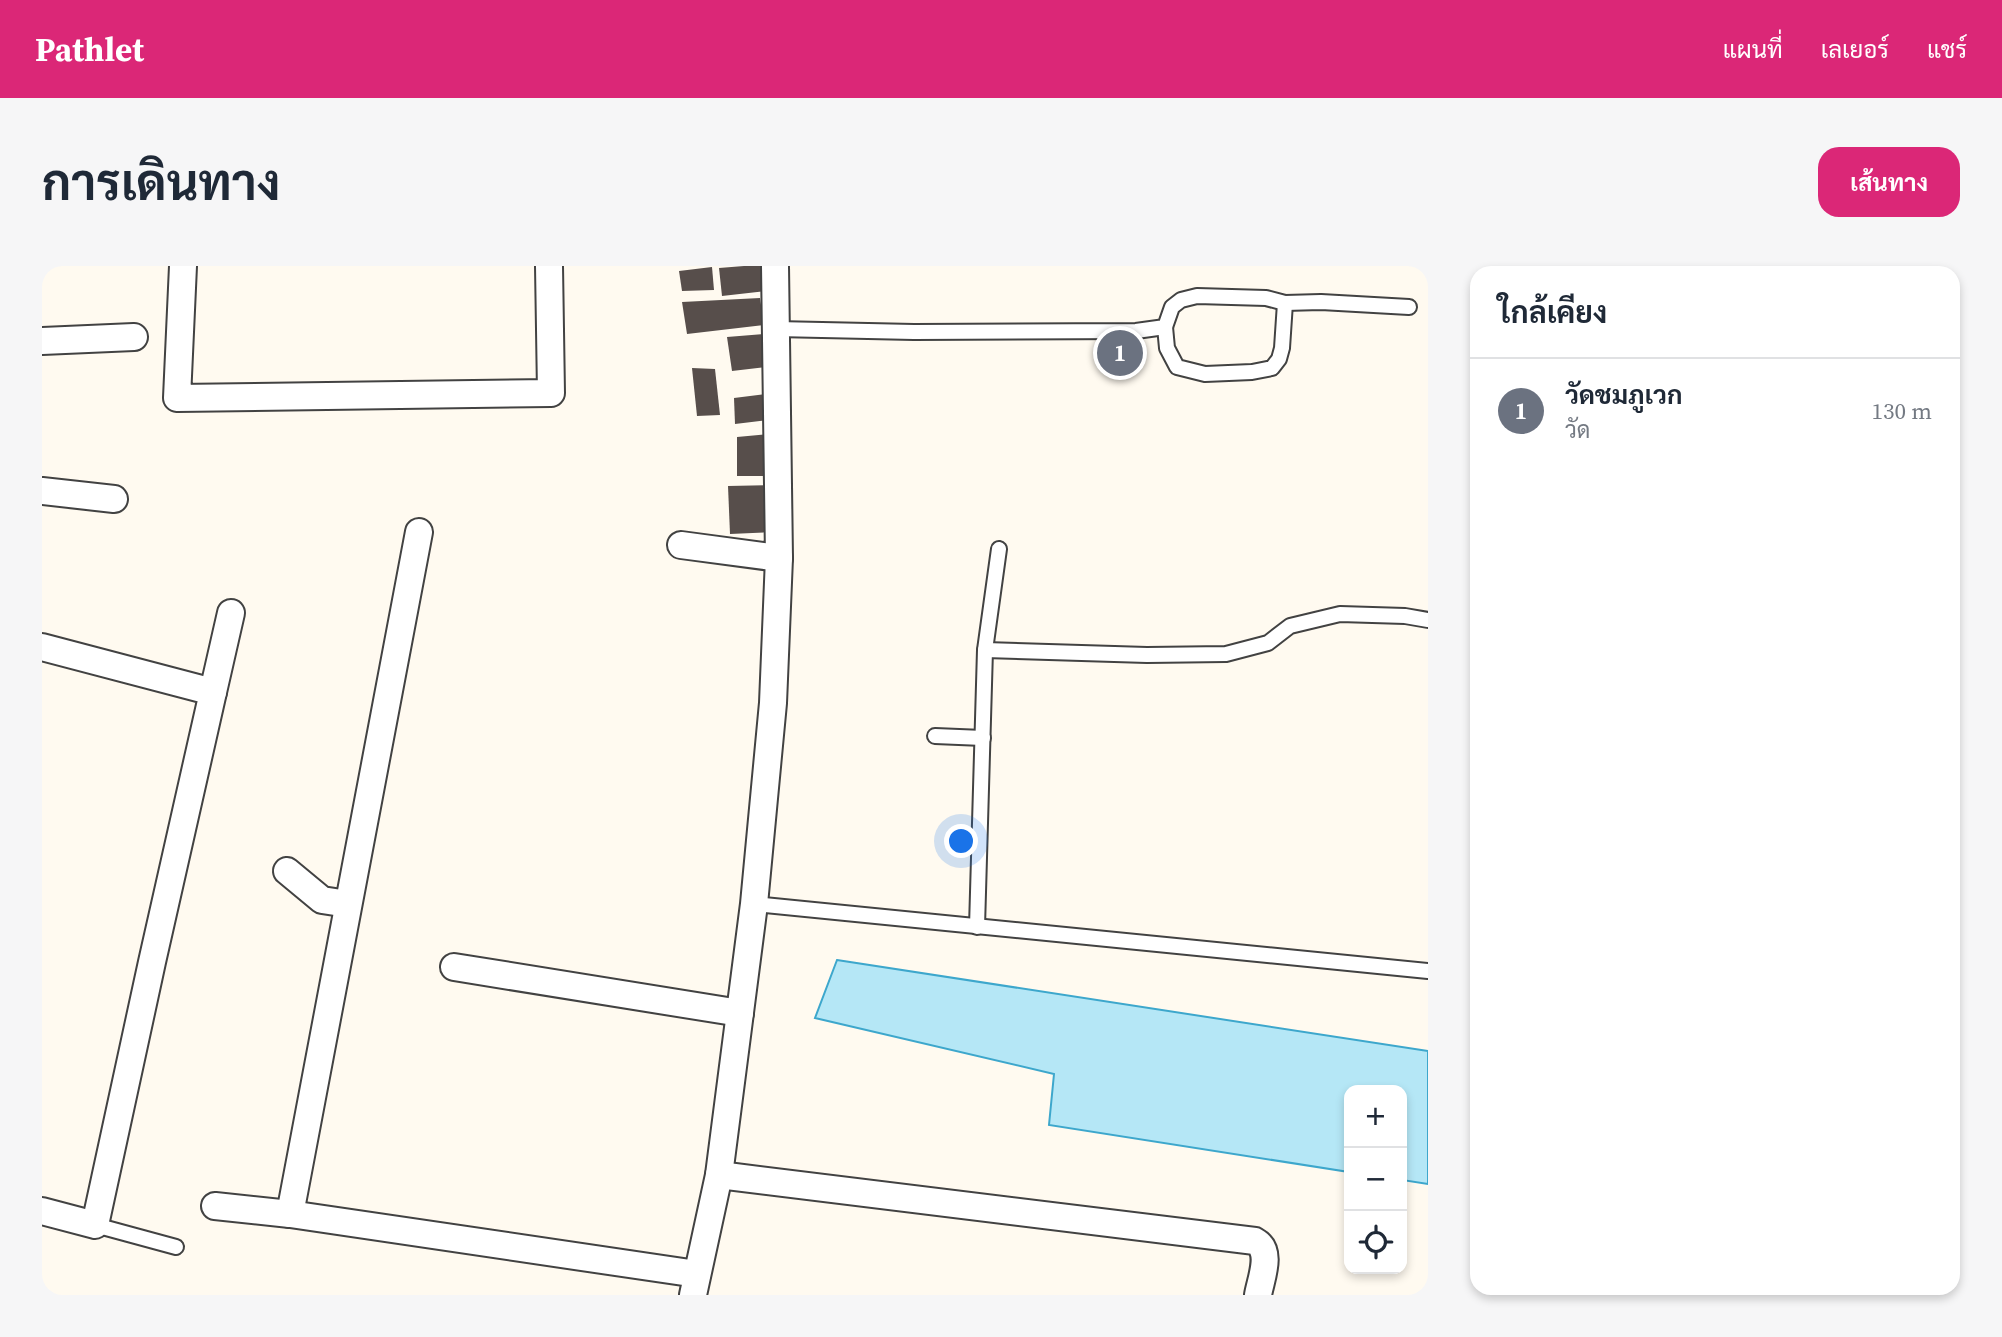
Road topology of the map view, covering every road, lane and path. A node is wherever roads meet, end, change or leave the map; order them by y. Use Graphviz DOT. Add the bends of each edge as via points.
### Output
graph roads {
  1 [pos="183,266"];
  2 [pos="548,266"];
  3 [pos="775,266"];
  4 [pos="1285,303"];
  5 [pos="1409,307"];
  6 [pos="1165,327"];
  7 [pos="775,329"];
  8 [pos="134,337"];
  9 [pos="42,341"];
  10 [pos="42,491"];
  11 [pos="114,499"];
  12 [pos="419,532"];
  13 [pos="681,545"];
  14 [pos="999,549"];
  15 [pos="779,558"];
  16 [pos="231,613"];
  17 [pos="1428,620"];
  18 [pos="42,647"];
  19 [pos="985,650"];
  20 [pos="213,692"];
  21 [pos="935,736"];
  22 [pos="982,738"];
  23 [pos="286,871"];
  24 [pos="348,904"];
  25 [pos="754,904"];
  26 [pos="977,928"];
  27 [pos="454,967"];
  28 [pos="1428,971"];
  29 [pos="740,1013"];
  30 [pos="719,1174"];
  31 [pos="215,1206"];
  32 [pos="42,1211"];
  33 [pos="290,1214"];
  34 [pos="95,1225"];
  35 [pos="176,1247"];
  36 [pos="695,1284"];
  37 [pos="1258,1295"];
  1 -- 2 [label="street" via="177,398 551,393"];
  3 -- 7 [label="street"];
  4 -- 5 [label="lane"];
  4 -- 6 [label="lane" via="1197,296 1172,307"];
  4 -- 6 [label="lane" via="1279,359 1272,368 1262,370 1205,374 1177,368 1167,348"];
  6 -- 7 [label="lane" via="1136,331"];
  7 -- 15 [label="street"];
  8 -- 9 [label="street"];
  10 -- 11 [label="street"];
  12 -- 24 [label="street"];
  13 -- 15 [label="street"];
  14 -- 19 [label="lane"];
  15 -- 25 [label="street" via="773,703"];
  16 -- 20 [label="street"];
  17 -- 19 [label="lane" via="1340,614 1290,626 1268,643 1226,654"];
  18 -- 20 [label="street"];
  19 -- 22 [label="lane"];
  20 -- 34 [label="street"];
  21 -- 22 [label="lane"];
  22 -- 26 [label="lane"];
  23 -- 24 [label="street" via="322,900"];
  24 -- 33 [label="street"];
  25 -- 26 [label="lane"];
  25 -- 29 [label="street"];
  26 -- 28 [label="lane"];
  27 -- 29 [label="street"];
  29 -- 30 [label="street"];
  30 -- 36 [label="street"];
  30 -- 37 [label="street" via="1255,1241 1264,1251"];
  31 -- 33 [label="street"];
  32 -- 34 [label="street"];
  33 -- 36 [label="street"];
  34 -- 35 [label="lane"];
}
